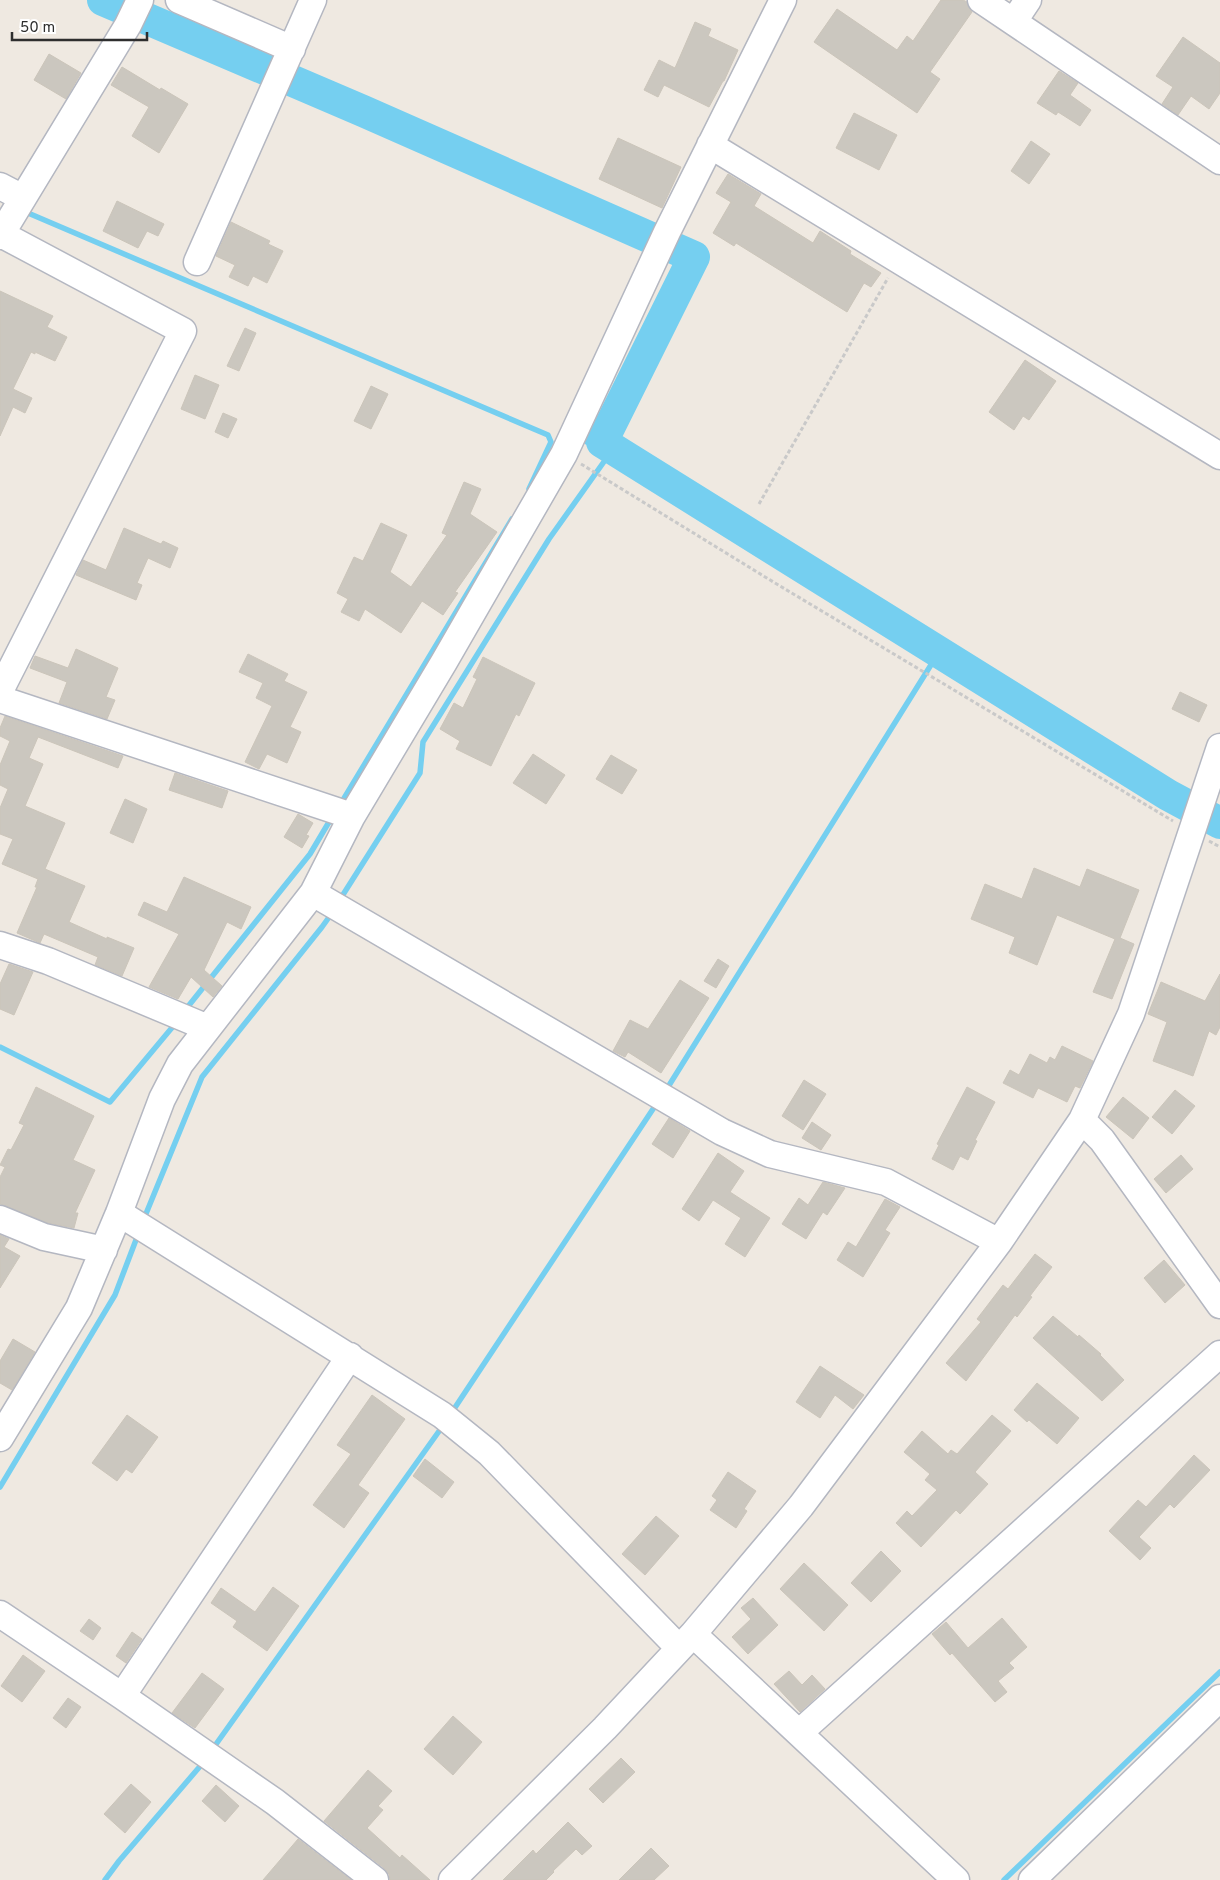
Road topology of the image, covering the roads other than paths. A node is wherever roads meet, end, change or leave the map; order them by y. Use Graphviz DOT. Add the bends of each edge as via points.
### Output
graph roads {
  1 [pos="140,0"];
  2 [pos="179,0"];
  3 [pos="313,0"];
  4 [pos="784,0"];
  5 [pos="981,0"];
  6 [pos="1021,10"];
  7 [pos="285,66"];
  8 [pos="710,145"];
  9 [pos="1220,160"];
  10 [pos="0,186"];
  11 [pos="23,198"];
  12 [pos="1,235"];
  13 [pos="197,262"];
  14 [pos="1220,456"];
  15 [pos="0,687"];
  16 [pos="0,700"];
  17 [pos="1220,747"];
  18 [pos="352,816"];
  19 [pos="328,902"];
  20 [pos="0,945"];
  21 [pos="208,1028"];
  22 [pos="1082,1120"];
  23 [pos="0,1219"];
  24 [pos="134,1222"];
  25 [pos="999,1242"];
  26 [pos="104,1250"];
  27 [pos="1220,1305"];
  28 [pos="1220,1354"];
  29 [pos="350,1356"];
  30 [pos="0,1438"];
  31 [pos="3,1624"];
  32 [pos="686,1641"];
  33 [pos="122,1696"];
  34 [pos="1220,1698"];
  35 [pos="800,1732"];
  36 [pos="375,1880"];
  37 [pos="452,1880"];
  38 [pos="956,1880"];
  39 [pos="1032,1880"];
  1 -- 11 [label="street"];
  2 -- 7 [label="street"];
  3 -- 7 [label="street"];
  4 -- 8 [label="street"];
  5 -- 6 [label="street"];
  6 -- 9 [label="street"];
  7 -- 13 [label="street"];
  8 -- 14 [label="street"];
  8 -- 18 [label="street" via="564,454"];
  10 -- 11 [label="street"];
  11 -- 12 [label="street"];
  12 -- 15 [label="street" via="183,331"];
  16 -- 18 [label="street"];
  17 -- 22 [label="street" via="1131,1014"];
  18 -- 19 [label="street"];
  19 -- 21 [label="street"];
  19 -- 25 [label="street" via="722,1132 770,1154 886,1182"];
  20 -- 21 [label="street" via="48,961"];
  21 -- 24 [label="street" via="180,1064 162,1099"];
  22 -- 25 [label="street"];
  22 -- 27 [label="street" via="1102,1140"];
  23 -- 26 [label="street" via="44,1237"];
  24 -- 26 [label="street"];
  24 -- 29 [label="street"];
  25 -- 32 [label="street" via="801,1506"];
  26 -- 30 [label="street" via="79,1308"];
  28 -- 35 [label="street"];
  29 -- 32 [label="street" via="442,1415 489,1453"];
  29 -- 33 [label="street"];
  31 -- 33 [label="street"];
  32 -- 35 [label="street"];
  32 -- 37 [label="street" via="605,1728"];
  33 -- 36 [label="street" via="275,1802"];
  34 -- 39 [label="street"];
  35 -- 38 [label="street"];
}
